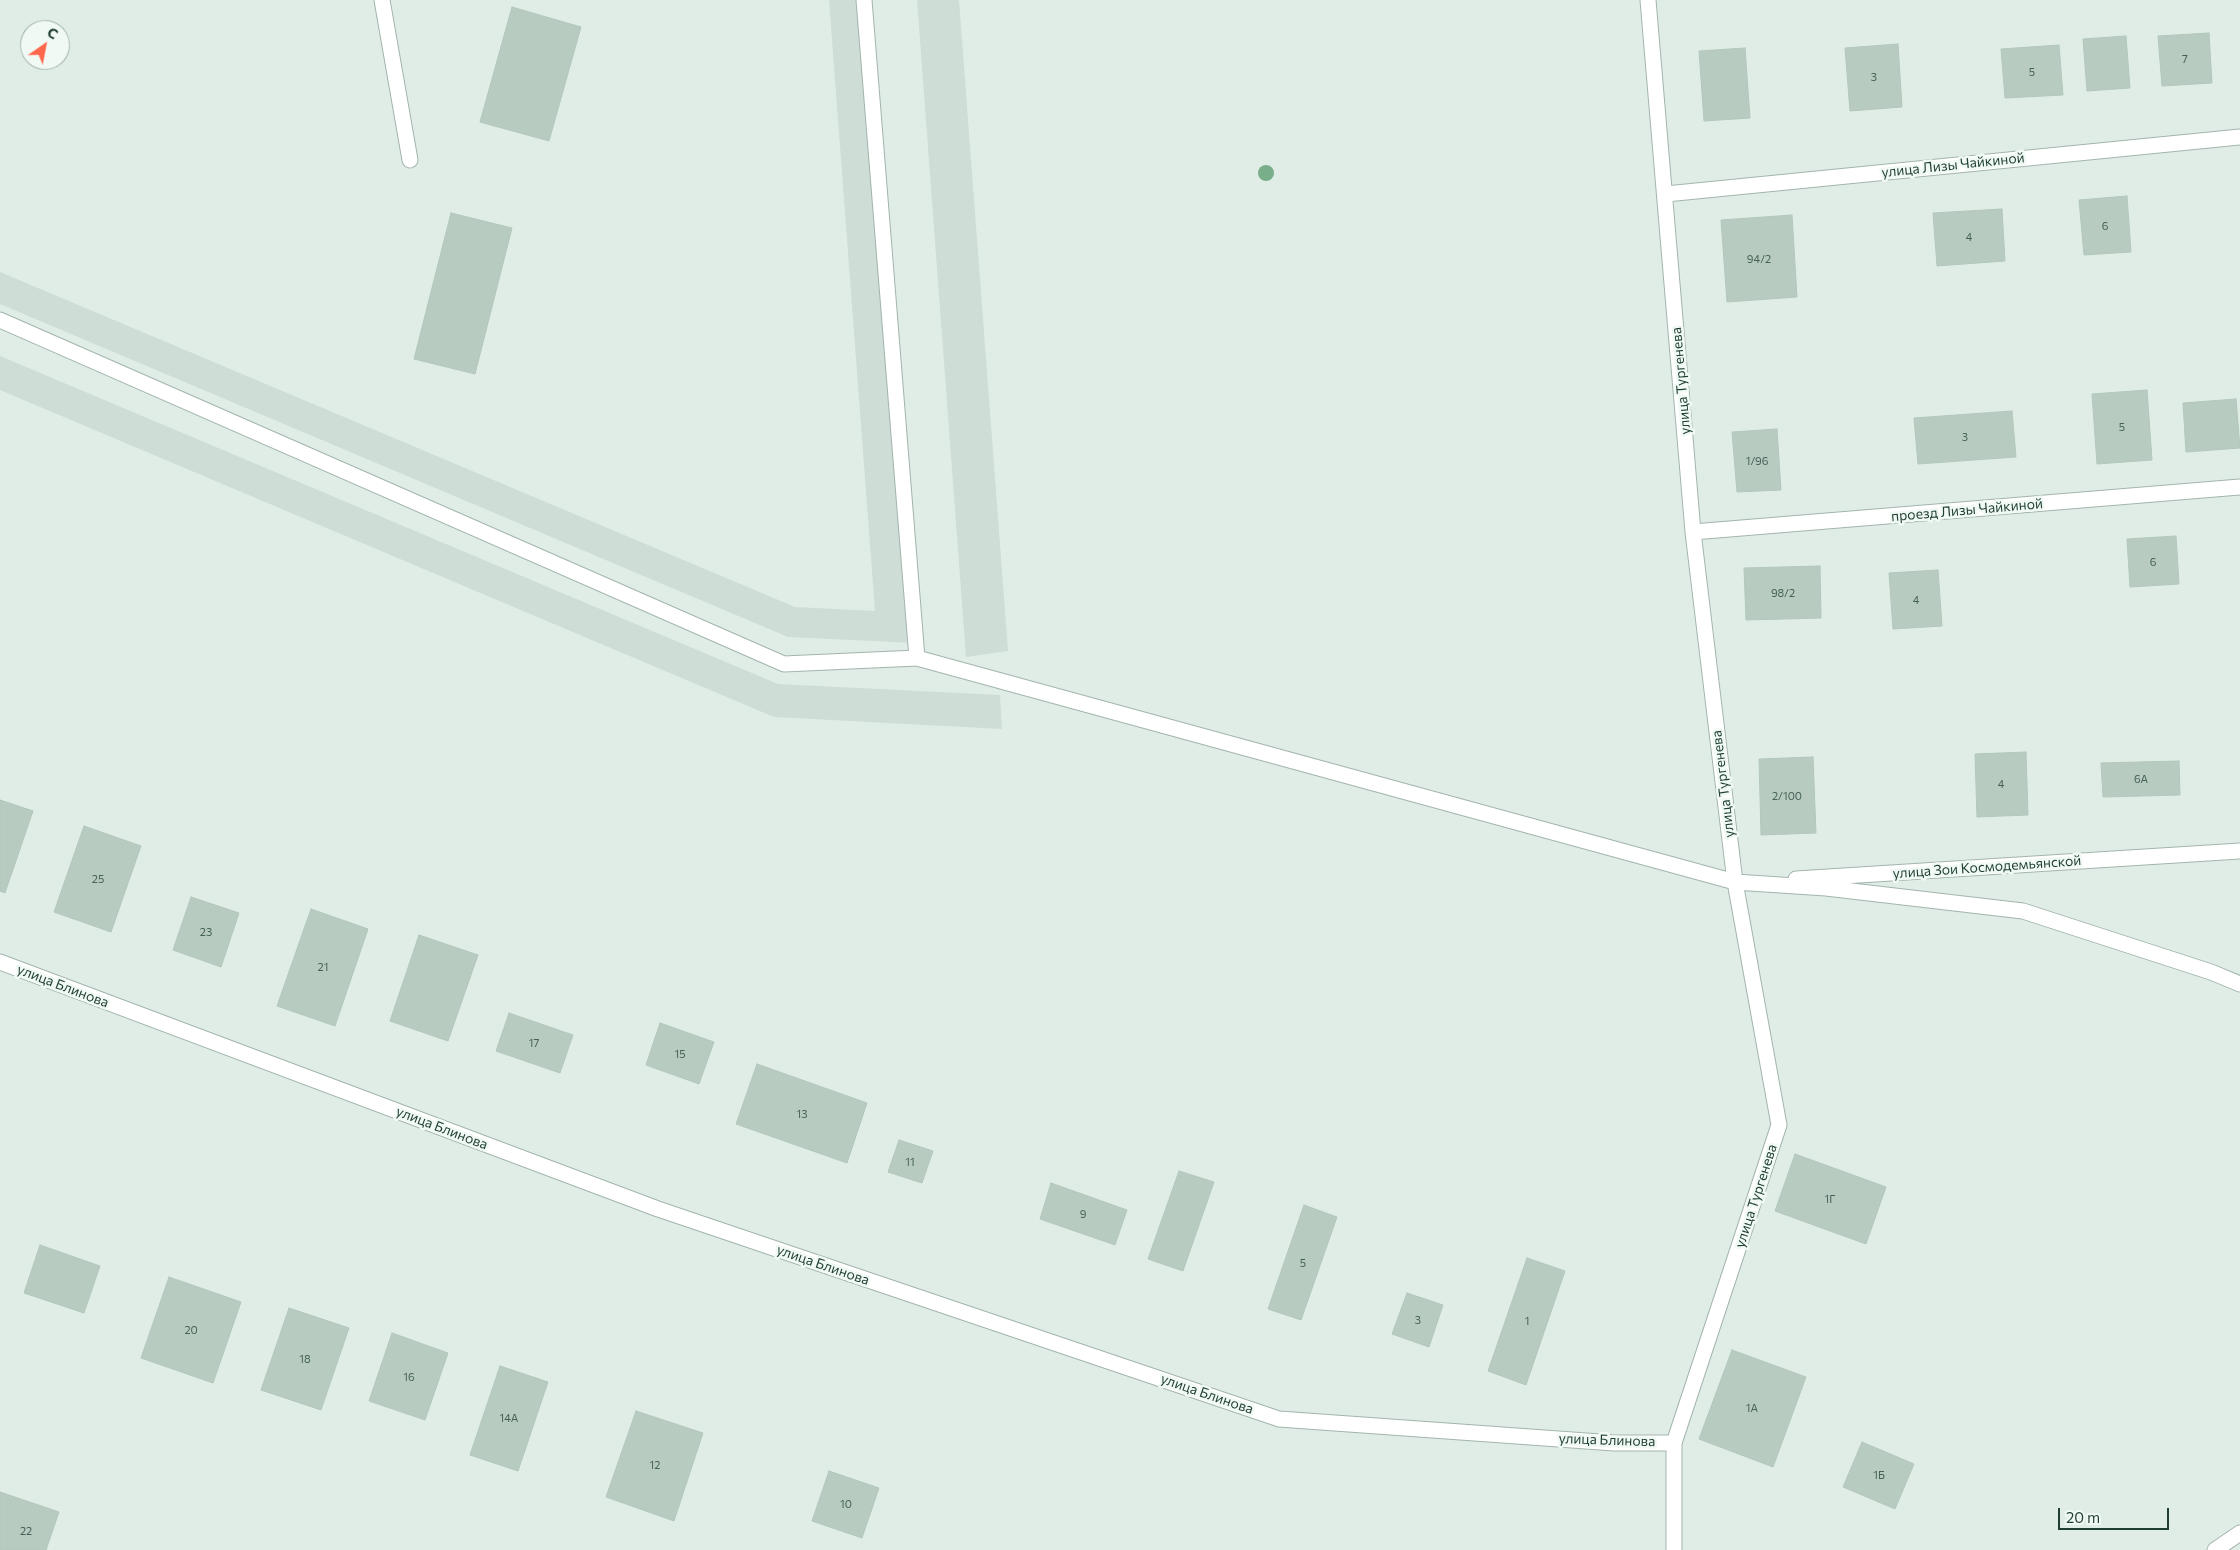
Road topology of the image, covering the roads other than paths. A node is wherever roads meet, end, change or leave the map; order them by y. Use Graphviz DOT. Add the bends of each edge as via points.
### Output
graph roads {
  1 [pos="382,0"];
  2 [pos="864,0"];
  3 [pos="1648,0"];
  4 [pos="2240,137"];
  5 [pos="410,160"];
  6 [pos="1666,194"];
  7 [pos="0,320"];
  8 [pos="2240,487"];
  9 [pos="1693,532"];
  10 [pos="917,658"];
  11 [pos="2240,851"];
  12 [pos="1735,882"];
  13 [pos="0,962"];
  14 [pos="2240,984"];
  15 [pos="1674,1443"];
  16 [pos="2240,1533"];
  17 [pos="1674,1550"];
  18 [pos="2215,1550"];
  1 -- 5 [label="street"];
  2 -- 10 [label="street"];
  3 -- 6 [label="street, улица Тургенева"];
  4 -- 6 [label="street, улица Лизы Чайкиной"];
  6 -- 9 [label="street, улица Тургенева"];
  7 -- 10 [label="street" via="784,664"];
  8 -- 9 [label="street, проезд Лизы Чайкиной"];
  9 -- 12 [label="street, улица Тургенева"];
  10 -- 12 [label="street"];
  11 -- 12 [label="street, улица Зои Космодемьянской"];
  12 -- 14 [label="street" via="1826,888 2022,911"];
  12 -- 15 [label="street, улица Тургенева" via="1779,1125"];
  13 -- 15 [label="street, улица Блинова" via="658,1209 1278,1419 1614,1443"];
  15 -- 17 [label="street, улица Тургенева"];
  16 -- 18 [label="street"];
}
